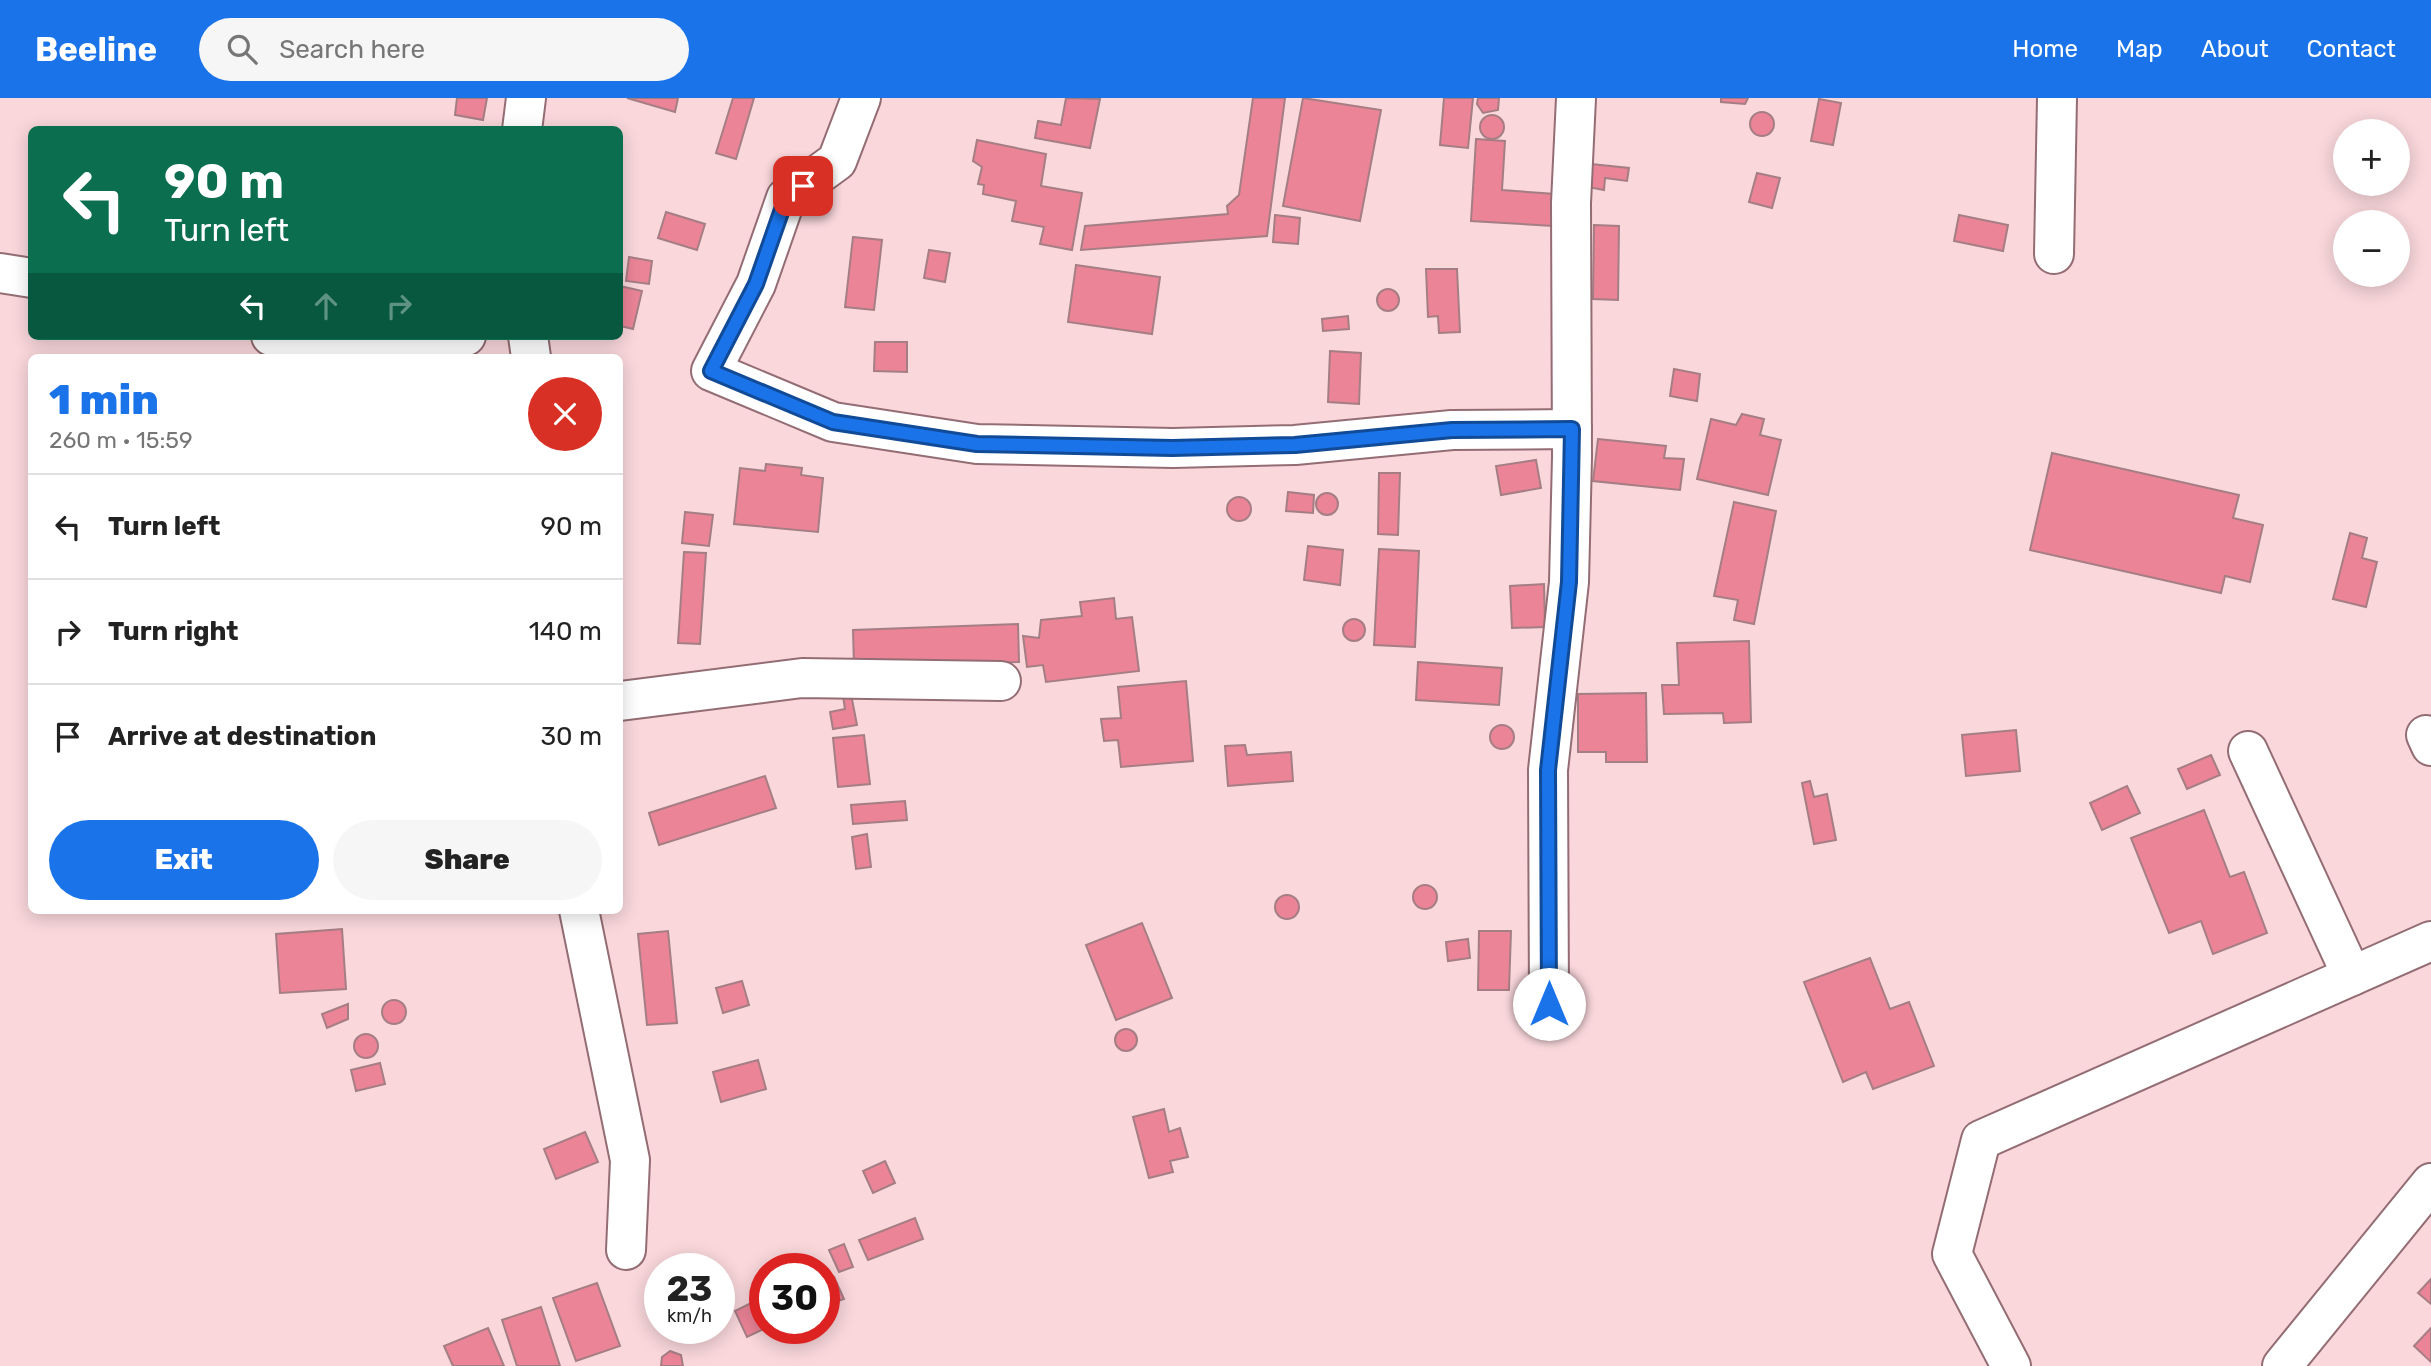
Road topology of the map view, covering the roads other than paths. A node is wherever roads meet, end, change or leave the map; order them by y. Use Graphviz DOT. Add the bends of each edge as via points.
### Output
graph roads {
  1 [pos="526,98"];
  2 [pos="861,98"];
  3 [pos="1576,98"];
  4 [pos="2057,98"];
  5 [pos="522,126"];
  6 [pos="2054,254"];
  7 [pos="0,273"];
  8 [pos="28,277"];
  9 [pos="291,340"];
  10 [pos="426,340"];
  11 [pos="1572,429"];
  12 [pos="1001,681"];
  13 [pos="623,701"];
  14 [pos="2248,751"];
  15 [pos="580,914"];
  16 [pos="2431,941"];
  17 [pos="2353,976"];
  18 [pos="1549,1004"];
  19 [pos="2431,1183"];
  20 [pos="626,1250"];
  21 [pos="2011,1366"];
  22 [pos="2282,1366"];
  1 -- 5 [label="street"];
  2 -- 11 [label="street" via="837,161 786,198 756,284 711,371 833,422 977,444 1295,445 1452,430"];
  3 -- 11 [label="street" via="1571,203"];
  4 -- 6 [label="street"];
  7 -- 8 [label="street"];
  9 -- 10 [label="street" via="336,349"];
  11 -- 18 [label="street" via="1569,582 1548,770"];
  12 -- 13 [label="street" via="802,678"];
  14 -- 17 [label="street"];
  15 -- 20 [label="street" via="630,1160"];
  16 -- 17 [label="street"];
  17 -- 21 [label="street" via="1981,1140 1952,1254"];
  19 -- 22 [label="street"];
}
